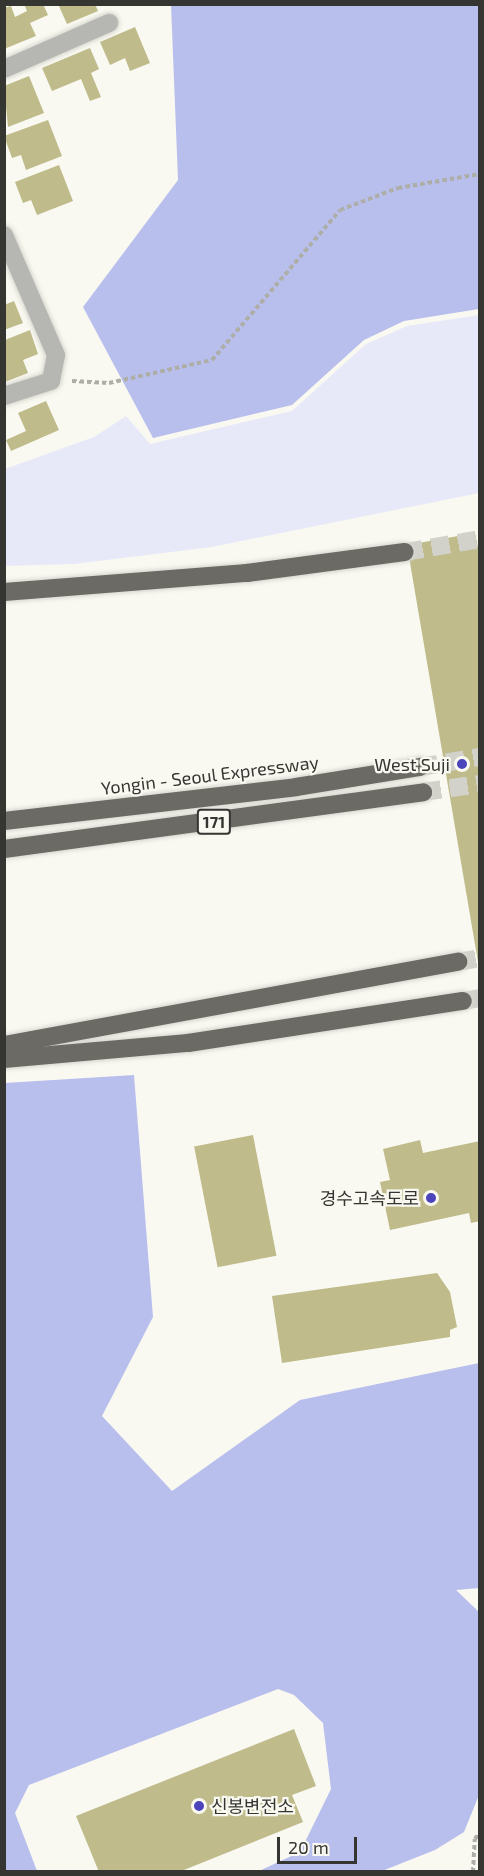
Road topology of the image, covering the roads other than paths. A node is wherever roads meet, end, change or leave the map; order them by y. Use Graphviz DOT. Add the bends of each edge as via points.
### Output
graph roads {
  1 [pos="109,23"];
  2 [pos="4,69"];
  3 [pos="4,235"];
  4 [pos="4,396"];
  5 [pos="405,552"];
  6 [pos="4,592"];
  7 [pos="420,767"];
  8 [pos="423,792"];
  9 [pos="4,821"];
  10 [pos="4,849"];
  11 [pos="458,962"];
  12 [pos="463,1000"];
  13 [pos="4,1045"];
  14 [pos="4,1059"];
  1 -- 2 [label="street"];
  3 -- 4 [label="street" via="56,355 51,381"];
  5 -- 6 [label="highway" via="247,573"];
  7 -- 9 [label="highway, Yongin - Seoul Expressway / 171" via="296,787"];
  8 -- 10 [label="highway, 171"];
  11 -- 13 [label="highway"];
  12 -- 14 [label="highway" via="188,1043"];
}
